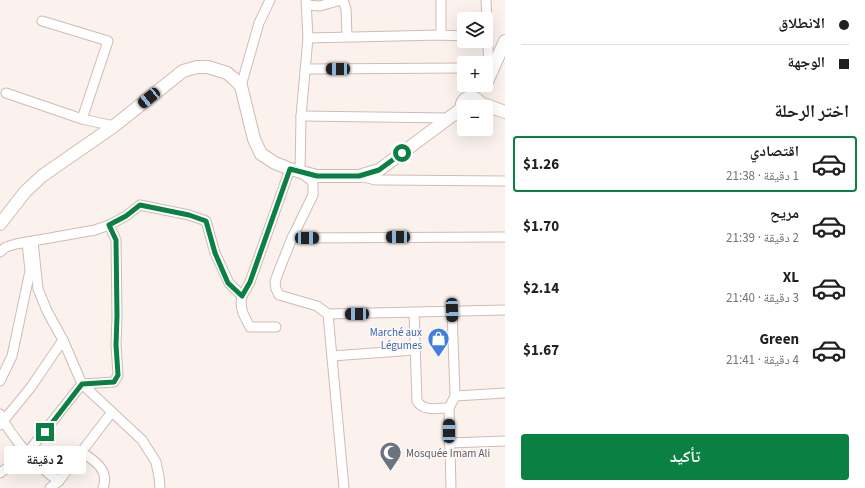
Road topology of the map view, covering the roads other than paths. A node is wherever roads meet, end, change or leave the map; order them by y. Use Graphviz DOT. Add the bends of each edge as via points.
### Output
graph roads {
  1 [pos="270,0"];
  2 [pos="342,0"];
  3 [pos="441,0"];
  4 [pos="486,0"];
  5 [pos="306,2"];
  6 [pos="486,12"];
  7 [pos="42,21"];
  8 [pos="441,35"];
  9 [pos="347,36"];
  10 [pos="457,36"];
  11 [pos="308,38"];
  12 [pos="505,41"];
  13 [pos="457,68"];
  14 [pos="493,68"];
  15 [pos="306,69"];
  16 [pos="241,86"];
  17 [pos="6,93"];
  18 [pos="493,109"];
  19 [pos="493,110"];
  20 [pos="505,112"];
  21 [pos="457,115"];
  22 [pos="505,115"];
  23 [pos="301,116"];
  24 [pos="449,118"];
  25 [pos="82,119"];
  26 [pos="114,126"];
  27 [pos="295,170"];
  28 [pos="358,176"];
  29 [pos="505,181"];
  30 [pos="0,224"];
  31 [pos="109,225"];
  32 [pos="505,237"];
  33 [pos="292,238"];
  34 [pos="30,242"];
  35 [pos="0,252"];
  36 [pos="242,296"];
  37 [pos="452,310"];
  38 [pos="505,310"];
  39 [pos="414,313"];
  40 [pos="328,314"];
  41 [pos="276,327"];
  42 [pos="63,340"];
  43 [pos="415,350"];
  44 [pos="332,356"];
  45 [pos="0,381"];
  46 [pos="82,384"];
  47 [pos="505,393"];
  48 [pos="455,396"];
  49 [pos="449,408"];
  50 [pos="112,412"];
  51 [pos="1,420"];
  52 [pos="505,441"];
  53 [pos="449,443"];
  54 [pos="28,452"];
  55 [pos="81,452"];
  56 [pos="0,473"];
  57 [pos="59,481"];
  58 [pos="50,488"];
  59 [pos="103,488"];
  60 [pos="160,488"];
  61 [pos="344,488"];
  62 [pos="451,488"];
  1 -- 16 [label="street" via="259,23"];
  2 -- 5 [label="street" via="320,6"];
  2 -- 9 [label="street" via="346,9"];
  3 -- 8 [label="street"];
  4 -- 6 [label="street"];
  5 -- 11 [label="street"];
  7 -- 25 [label="street" via="108,41"];
  8 -- 9 [label="street"];
  8 -- 10 [label="street"];
  9 -- 11 [label="street"];
  11 -- 15 [label="street"];
  12 -- 14 [label="main road"];
  13 -- 15 [label="street"];
  15 -- 23 [label="street"];
  16 -- 26 [label="main road" via="226,73 216,69 197,67 183,70"];
  16 -- 27 [label="main road" via="254,139 261,154 275,163"];
  17 -- 25 [label="street"];
  18 -- 20 [label="main road"];
  19 -- 22 [label="main road"];
  21 -- 24 [label="main road"];
  23 -- 24 [label="street"];
  23 -- 27 [label="street"];
  24 -- 28 [label="main road" via="379,170"];
  25 -- 26 [label="street"];
  26 -- 30 [label="main road" via="42,176 25,192"];
  27 -- 28 [label="main road" via="317,176"];
  27 -- 33 [label="street" via="313,182 313,195"];
  27 -- 36 [label="street"];
  28 -- 29 [label="street" via="376,180"];
  31 -- 34 [label="street"];
  31 -- 36 [label="street" via="140,205 206,221 215,253 228,283"];
  31 -- 46 [label="street" via="116,240 118,375 114,382"];
  32 -- 33 [label="street"];
  33 -- 40 [label="street" via="275,282 276,289 280,295 317,306"];
  34 -- 35 [label="street" via="6,247"];
  34 -- 42 [label="street" via="38,289"];
  34 -- 45 [label="street" via="30,271 12,356"];
  36 -- 41 [label="street" via="242,314 250,327"];
  37 -- 38 [label="street"];
  37 -- 39 [label="street"];
  37 -- 48 [label="street"];
  39 -- 40 [label="street"];
  39 -- 43 [label="street"];
  40 -- 44 [label="street"];
  42 -- 46 [label="street"];
  42 -- 51 [label="street" via="31,387"];
  43 -- 44 [label="street"];
  43 -- 49 [label="street" via="417,401 426,409"];
  44 -- 61 [label="street"];
  46 -- 50 [label="street"];
  46 -- 54 [label="street"];
  47 -- 48 [label="street"];
  48 -- 49 [label="street"];
  49 -- 53 [label="street"];
  50 -- 55 [label="street"];
  50 -- 60 [label="street" via="142,440 156,462"];
  51 -- 54 [label="street"];
  52 -- 53 [label="street"];
  53 -- 62 [label="street"];
  54 -- 56 [label="street"];
  54 -- 57 [label="street" via="49,475"];
  55 -- 57 [label="street"];
  55 -- 59 [label="street" via="101,467 105,483"];
  57 -- 58 [label="street"];
}
